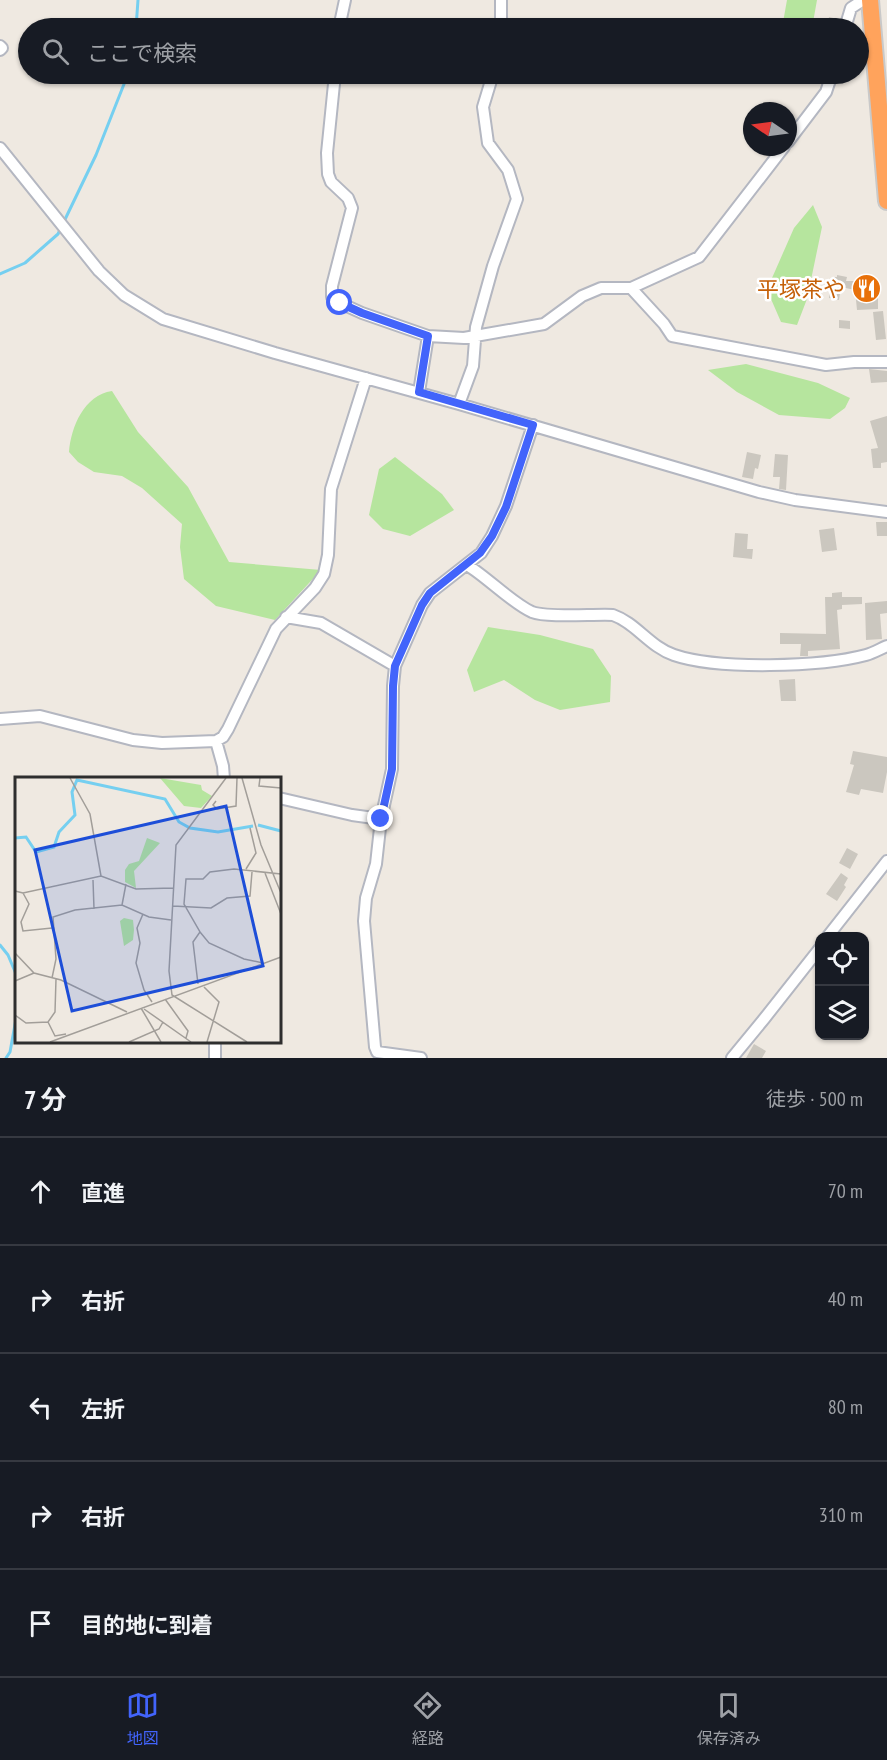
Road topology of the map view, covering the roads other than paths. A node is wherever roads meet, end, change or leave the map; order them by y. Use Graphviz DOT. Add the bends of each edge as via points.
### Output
graph roads {
  1 [pos="345,0"];
  2 [pos="501,0"];
  3 [pos="863,0"];
  4 [pos="870,0"];
  5 [pos="341,18"];
  6 [pos="501,18"];
  7 [pos="848,18"];
  8 [pos="334,84"];
  9 [pos="491,84"];
  10 [pos="829,84"];
  11 [pos="797,130"];
  12 [pos="0,148"];
  13 [pos="777,156"];
  14 [pos="887,201"];
  15 [pos="631,288"];
  16 [pos="428,336"];
  17 [pos="475,336"];
  18 [pos="887,362"];
  19 [pos="366,378"];
  20 [pos="419,392"];
  21 [pos="459,404"];
  22 [pos="533,425"];
  23 [pos="887,512"];
  24 [pos="467,565"];
  25 [pos="286,617"];
  26 [pos="887,646"];
  27 [pos="395,666"];
  28 [pos="0,719"];
  29 [pos="216,741"];
  30 [pos="224,777"];
  31 [pos="280,798"];
  32 [pos="381,819"];
  33 [pos="887,861"];
  34 [pos="831,932"];
  35 [pos="815,953"];
  36 [pos="421,1058"];
  37 [pos="732,1058"];
  1 -- 5 [label="street"];
  2 -- 6 [label="street"];
  3 -- 7 [label="street" via="851,8"];
  4 -- 14 [label="highway"];
  8 -- 16 [label="street" via="328,174 352,208 332,297 362,313"];
  9 -- 17 [label="street" via="483,106 488,143 508,170 517,199 493,266"];
  10 -- 11 [label="street"];
  12 -- 19 [label="street" via="99,271 163,319"];
  13 -- 15 [label="street" via="699,257"];
  15 -- 17 [label="street" via="601,288 582,296 544,324"];
  15 -- 18 [label="street" via="672,336 826,365"];
  16 -- 17 [label="street"];
  16 -- 20 [label="street"];
  17 -- 21 [label="street" via="472,366"];
  19 -- 20 [label="street"];
  19 -- 25 [label="street" via="331,489 324,574"];
  20 -- 21 [label="street"];
  21 -- 22 [label="street"];
  22 -- 23 [label="street" via="759,492"];
  22 -- 24 [label="street" via="500,521 480,553"];
  24 -- 26 [label="street" via="533,613 613,615 656,647 675,655 714,662 807,664 866,655"];
  24 -- 27 [label="street" via="430,593"];
  25 -- 27 [label="street" via="321,623"];
  25 -- 29 [label="street" via="276,628 228,729"];
  27 -- 32 [label="street" via="392,769"];
  28 -- 29 [label="street" via="40,716 133,740 162,743"];
  29 -- 30 [label="street"];
  31 -- 32 [label="street"];
  32 -- 36 [label="street" via="364,921 374,1042 377,1052"];
  33 -- 34 [label="street"];
  35 -- 37 [label="street"];
}
